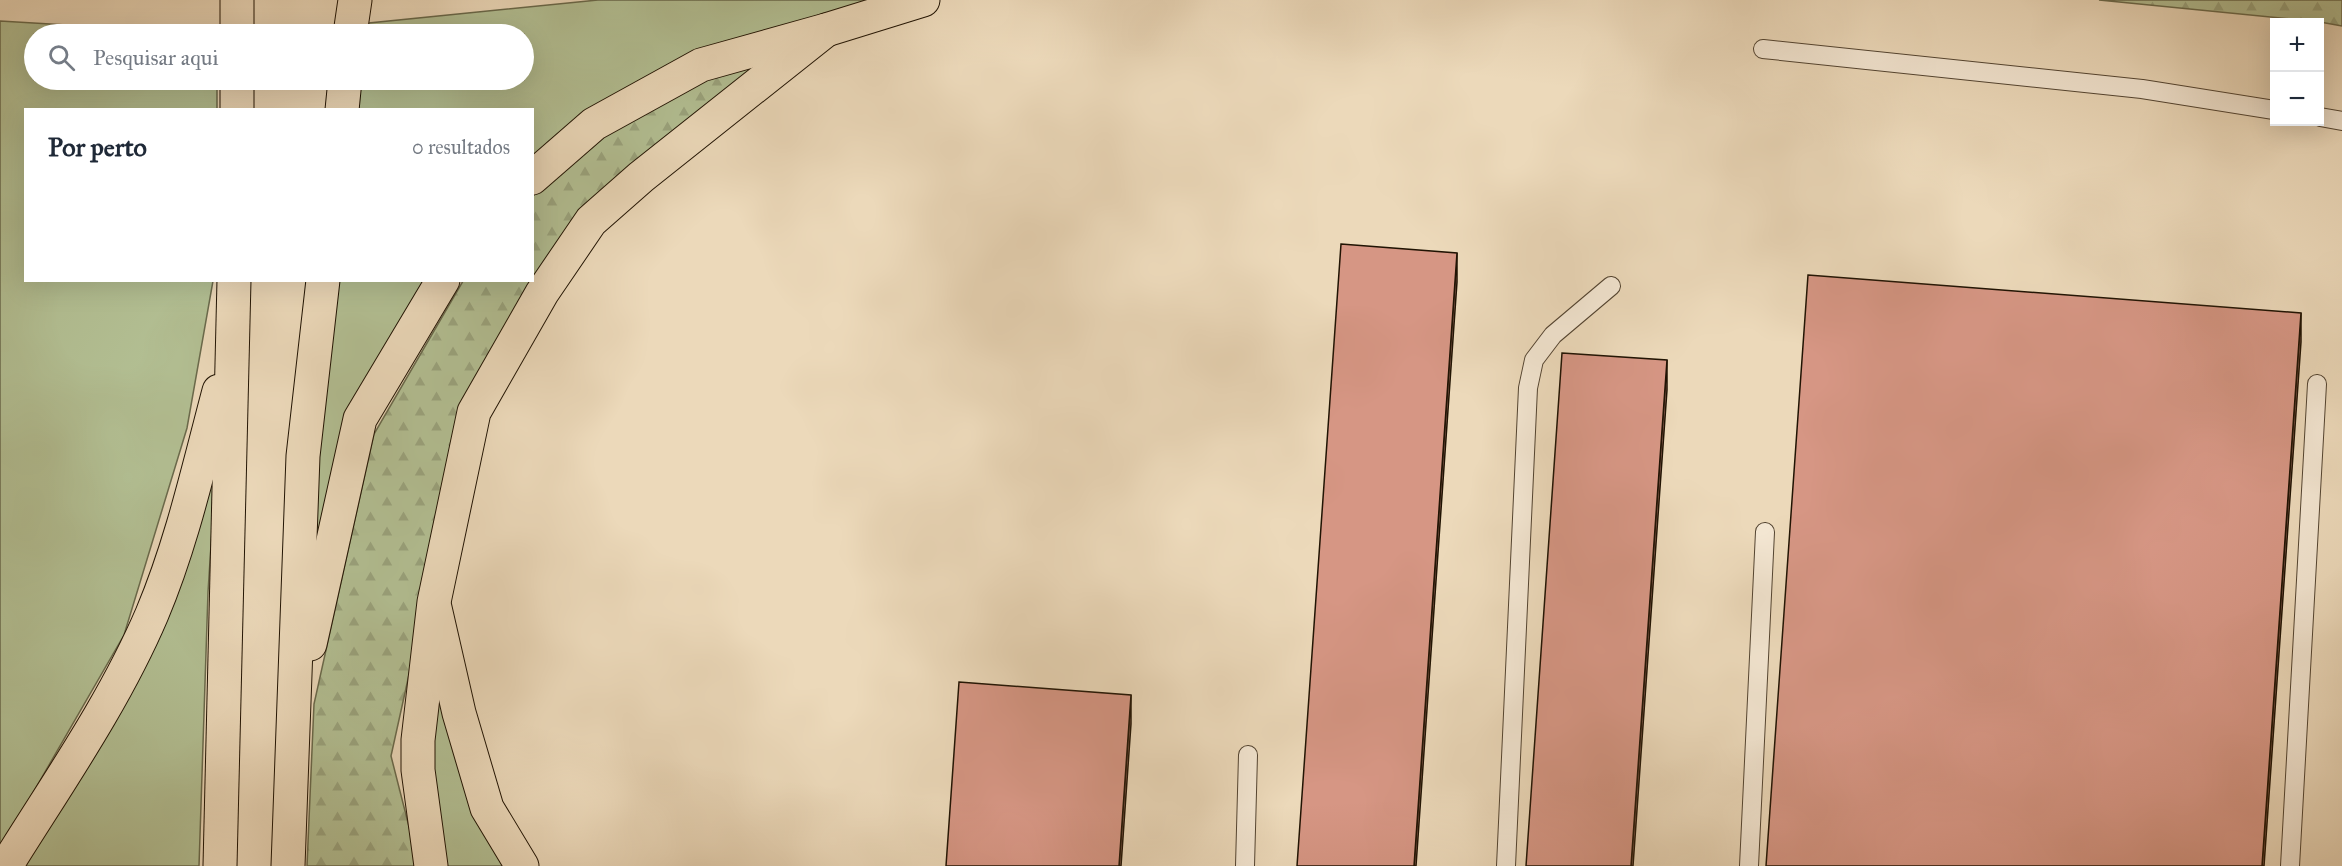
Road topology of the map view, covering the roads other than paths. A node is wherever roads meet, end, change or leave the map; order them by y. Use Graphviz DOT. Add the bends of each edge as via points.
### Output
graph roads {
  1 [pos="237,0"];
  2 [pos="355,0"];
  3 [pos="923,0"];
  4 [pos="237,24"];
  5 [pos="351,24"];
  6 [pos="826,30"];
  7 [pos="1763,49"];
  8 [pos="237,90"];
  9 [pos="344,90"];
  10 [pos="237,108"];
  11 [pos="342,108"];
  12 [pos="2270,109"];
  13 [pos="2324,118"];
  14 [pos="2342,121"];
  15 [pos="534,176"];
  16 [pos="234,282"];
  17 [pos="323,282"];
  18 [pos="442,282"];
  19 [pos="1611,286"];
  20 [pos="233,337"];
  21 [pos="2317,384"];
  22 [pos="1765,532"];
  23 [pos="434,602"];
  24 [pos="293,722"];
  25 [pos="1248,755"];
  26 [pos="6,866"];
  27 [pos="220,866"];
  28 [pos="288,866"];
  29 [pos="431,866"];
  30 [pos="522,866"];
  31 [pos="1245,866"];
  32 [pos="1506,866"];
  33 [pos="1749,866"];
  34 [pos="2290,866"];
  1 -- 4 [label="main road"];
  2 -- 5 [label="main road"];
  3 -- 6 [label="main road"];
  6 -- 15 [label="main road" via="701,65 594,124"];
  6 -- 23 [label="main road" via="591,221 542,293 474,412"];
  7 -- 12 [label="lane" via="2142,89"];
  8 -- 10 [label="main road"];
  9 -- 11 [label="main road"];
  13 -- 14 [label="lane"];
  16 -- 20 [label="main road"];
  17 -- 24 [label="main road" via="303,456"];
  18 -- 24 [label="main road" via="360,419"];
  19 -- 32 [label="lane" via="1552,335 1534,360 1528,388"];
  20 -- 26 [label="main road" via="186,515 152,613 131,660 86,739"];
  20 -- 27 [label="main road"];
  21 -- 34 [label="lane"];
  22 -- 33 [label="lane"];
  23 -- 29 [label="main road" via="418,740 418,770"];
  23 -- 30 [label="main road" via="459,713 487,808"];
  24 -- 28 [label="main road"];
  25 -- 31 [label="lane"];
}
